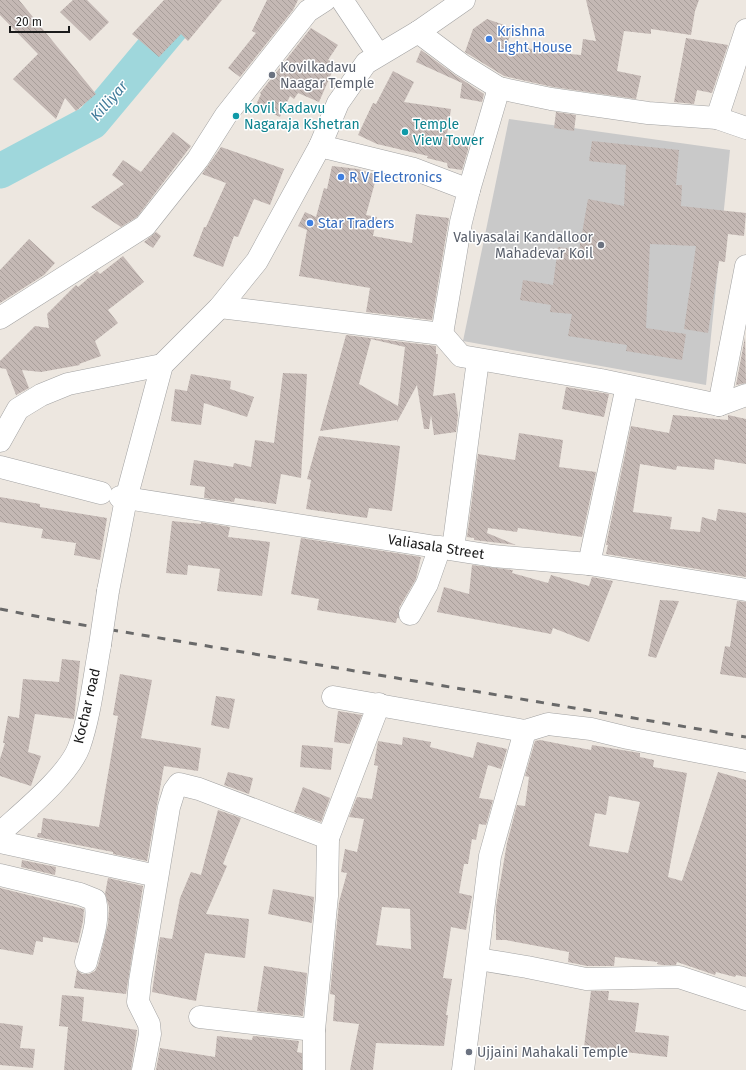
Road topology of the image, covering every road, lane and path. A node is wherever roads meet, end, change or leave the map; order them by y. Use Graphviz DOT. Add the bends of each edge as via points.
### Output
graph roads {
  1 [pos="325,0"];
  2 [pos="342,0"];
  3 [pos="464,0"];
  4 [pos="418,32"];
  5 [pos="745,33"];
  6 [pos="378,54"];
  7 [pos="499,88"];
  8 [pos="717,118"];
  9 [pos="746,128"];
  10 [pos="320,146"];
  11 [pos="469,190"];
  12 [pos="746,266"];
  13 [pos="220,307"];
  14 [pos="0,318"];
  15 [pos="442,334"];
  16 [pos="478,360"];
  17 [pos="162,365"];
  18 [pos="627,386"];
  19 [pos="746,395"];
  20 [pos="719,405"];
  21 [pos="0,441"];
  22 [pos="0,467"];
  23 [pos="116,496"];
  24 [pos="446,548"];
  25 [pos="589,564"];
  26 [pos="746,590"];
  27 [pos="410,614"];
  28 [pos="333,697"];
  29 [pos="379,704"];
  30 [pos="525,730"];
  31 [pos="746,761"];
  32 [pos="0,833"];
  33 [pos="328,838"];
  34 [pos="0,842"];
  35 [pos="0,875"];
  36 [pos="157,876"];
  37 [pos="478,959"];
  38 [pos="86,962"];
  39 [pos="746,999"];
  40 [pos="200,1017"];
  41 [pos="314,1030"];
  42 [pos="143,1070"];
  43 [pos="314,1070"];
  44 [pos="463,1070"];
  1 -- 14 [label="street" via="308,11 226,115 198,159 145,226"];
  2 -- 6 [label="street"];
  3 -- 4 [label="street"];
  4 -- 6 [label="street"];
  4 -- 7 [label="street" via="462,65"];
  5 -- 8 [label="street"];
  6 -- 10 [label="street" via="366,63 338,103"];
  7 -- 8 [label="street" via="551,99 648,113"];
  7 -- 11 [label="street"];
  8 -- 9 [label="street"];
  10 -- 11 [label="street" via="414,169"];
  10 -- 13 [label="street" via="256,261"];
  11 -- 15 [label="street"];
  12 -- 20 [label="street"];
  13 -- 15 [label="street"];
  13 -- 17 [label="street"];
  15 -- 16 [label="street" via="460,356"];
  16 -- 18 [label="street"];
  16 -- 24 [label="street"];
  17 -- 21 [label="street" via="68,384 41,395 18,409"];
  17 -- 23 [label="street, Kochar road"];
  18 -- 20 [label="street"];
  18 -- 25 [label="street"];
  19 -- 20 [label="street"];
  22 -- 23 [label="street, Valiasala Street"];
  23 -- 24 [label="street, Valiasala Street"];
  23 -- 32 [label="street, Kochar road, bridge" via="108,591 94,687 78,748 59,777"];
  24 -- 25 [label="street, Valiasala Street" via="493,556"];
  24 -- 27 [label="street"];
  25 -- 26 [label="street, Valiasala Street"];
  28 -- 29 [label="street"];
  29 -- 30 [label="street"];
  29 -- 33 [label="street"];
  30 -- 31 [label="street" via="548,724 591,729"];
  30 -- 37 [label="street" via="490,856"];
  33 -- 36 [label="street" via="213,793 179,784 169,807"];
  33 -- 41 [label="street" via="327,896"];
  34 -- 36 [label="street"];
  35 -- 38 [label="street" via="80,894 94,900 97,909 96,919"];
  36 -- 42 [label="street" via="138,1002 149,1024 150,1034"];
  37 -- 39 [label="street" via="528,966 586,979 679,977"];
  37 -- 44 [label="street"];
  40 -- 41 [label="street"];
  41 -- 43 [label="street"];
}
